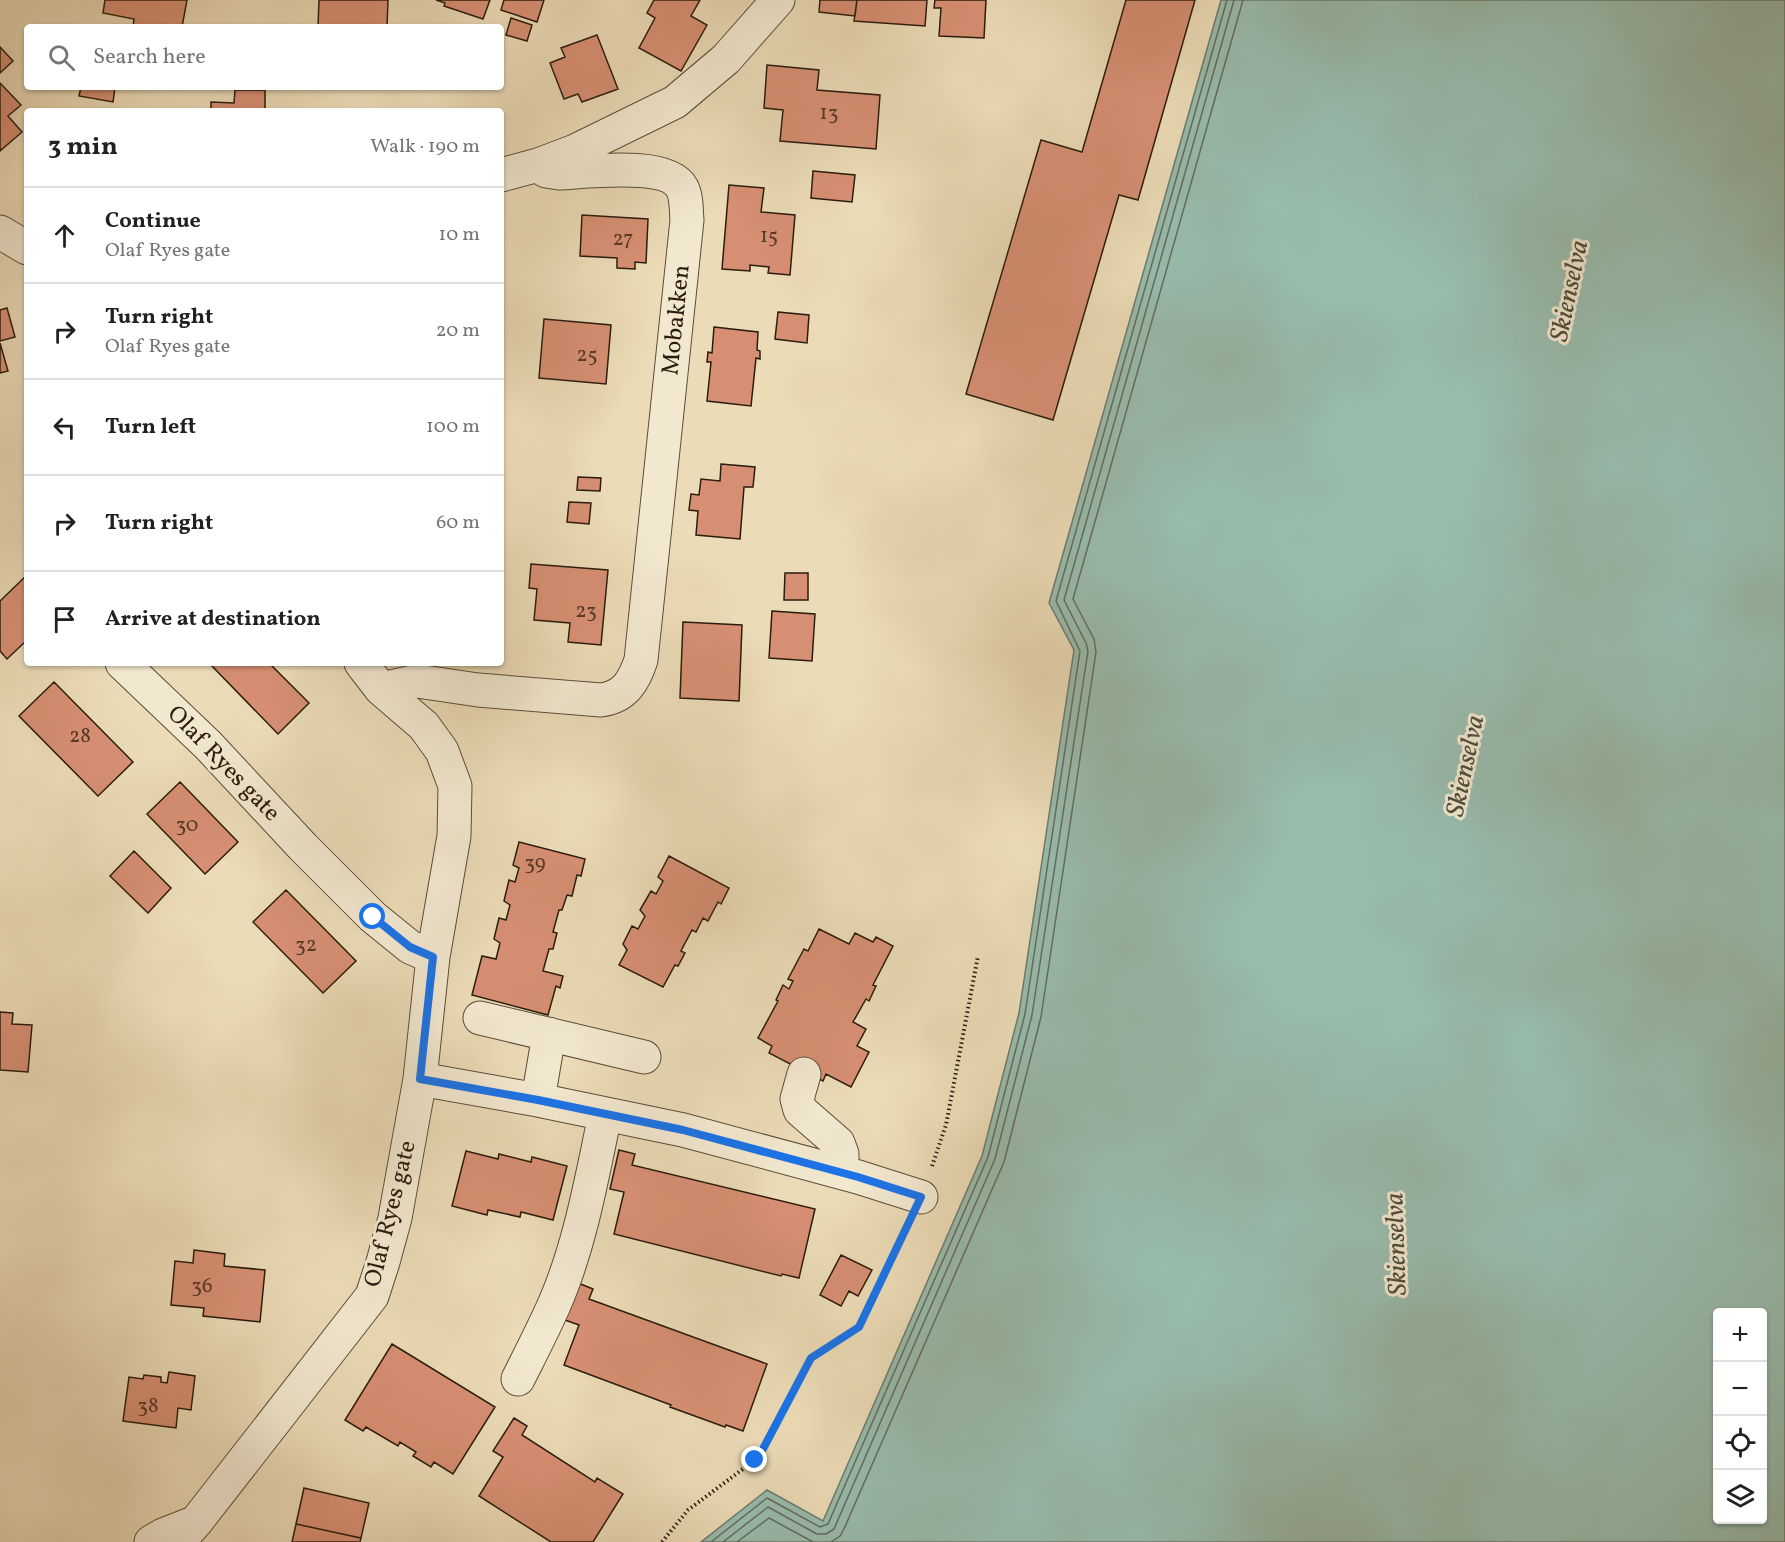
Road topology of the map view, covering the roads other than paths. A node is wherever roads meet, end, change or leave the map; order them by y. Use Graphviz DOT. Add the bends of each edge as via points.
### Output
graph roads {
  1 [pos="778,0"];
  2 [pos="538,165"];
  3 [pos="504,174"];
  4 [pos="0,232"];
  5 [pos="24,246"];
  6 [pos="125,666"];
  7 [pos="363,666"];
  8 [pos="381,689"];
  9 [pos="433,957"];
  10 [pos="480,1018"];
  11 [pos="549,1034"];
  12 [pos="644,1057"];
  13 [pos="804,1074"];
  14 [pos="420,1079"];
  15 [pos="538,1100"];
  16 [pos="605,1115"];
  17 [pos="842,1172"];
  18 [pos="921,1197"];
  19 [pos="518,1379"];
  20 [pos="187,1532"];
  21 [pos="151,1542"];
  1 -- 2 [label="street" via="726,59 675,102"];
  2 -- 3 [label="street"];
  2 -- 8 [label="street, Mobakken" via="559,173 648,171 673,178 683,189 687,220 642,653 636,675 612,699 580,700 417,681"];
  4 -- 5 [label="street"];
  6 -- 9 [label="street, Olaf Ryes gate" via="208,745 373,917 410,947"];
  7 -- 8 [label="street, Olaf Ryes gate"];
  8 -- 9 [label="street, Olaf Ryes gate" via="424,726 442,751 455,786 454,836"];
  9 -- 14 [label="street, Olaf Ryes gate"];
  10 -- 11 [label="street"];
  11 -- 12 [label="street"];
  11 -- 15 [label="street"];
  13 -- 17 [label="street" via="797,1099 800,1110 838,1143"];
  14 -- 15 [label="street"];
  14 -- 20 [label="street, Olaf Ryes gate" via="395,1218 372,1296"];
  15 -- 16 [label="street"];
  16 -- 17 [label="street" via="683,1130"];
  16 -- 19 [label="street" via="569,1262 555,1304"];
  17 -- 18 [label="street"];
  20 -- 21 [label="street, Olaf Ryes gate" via="163,1535"];
}
